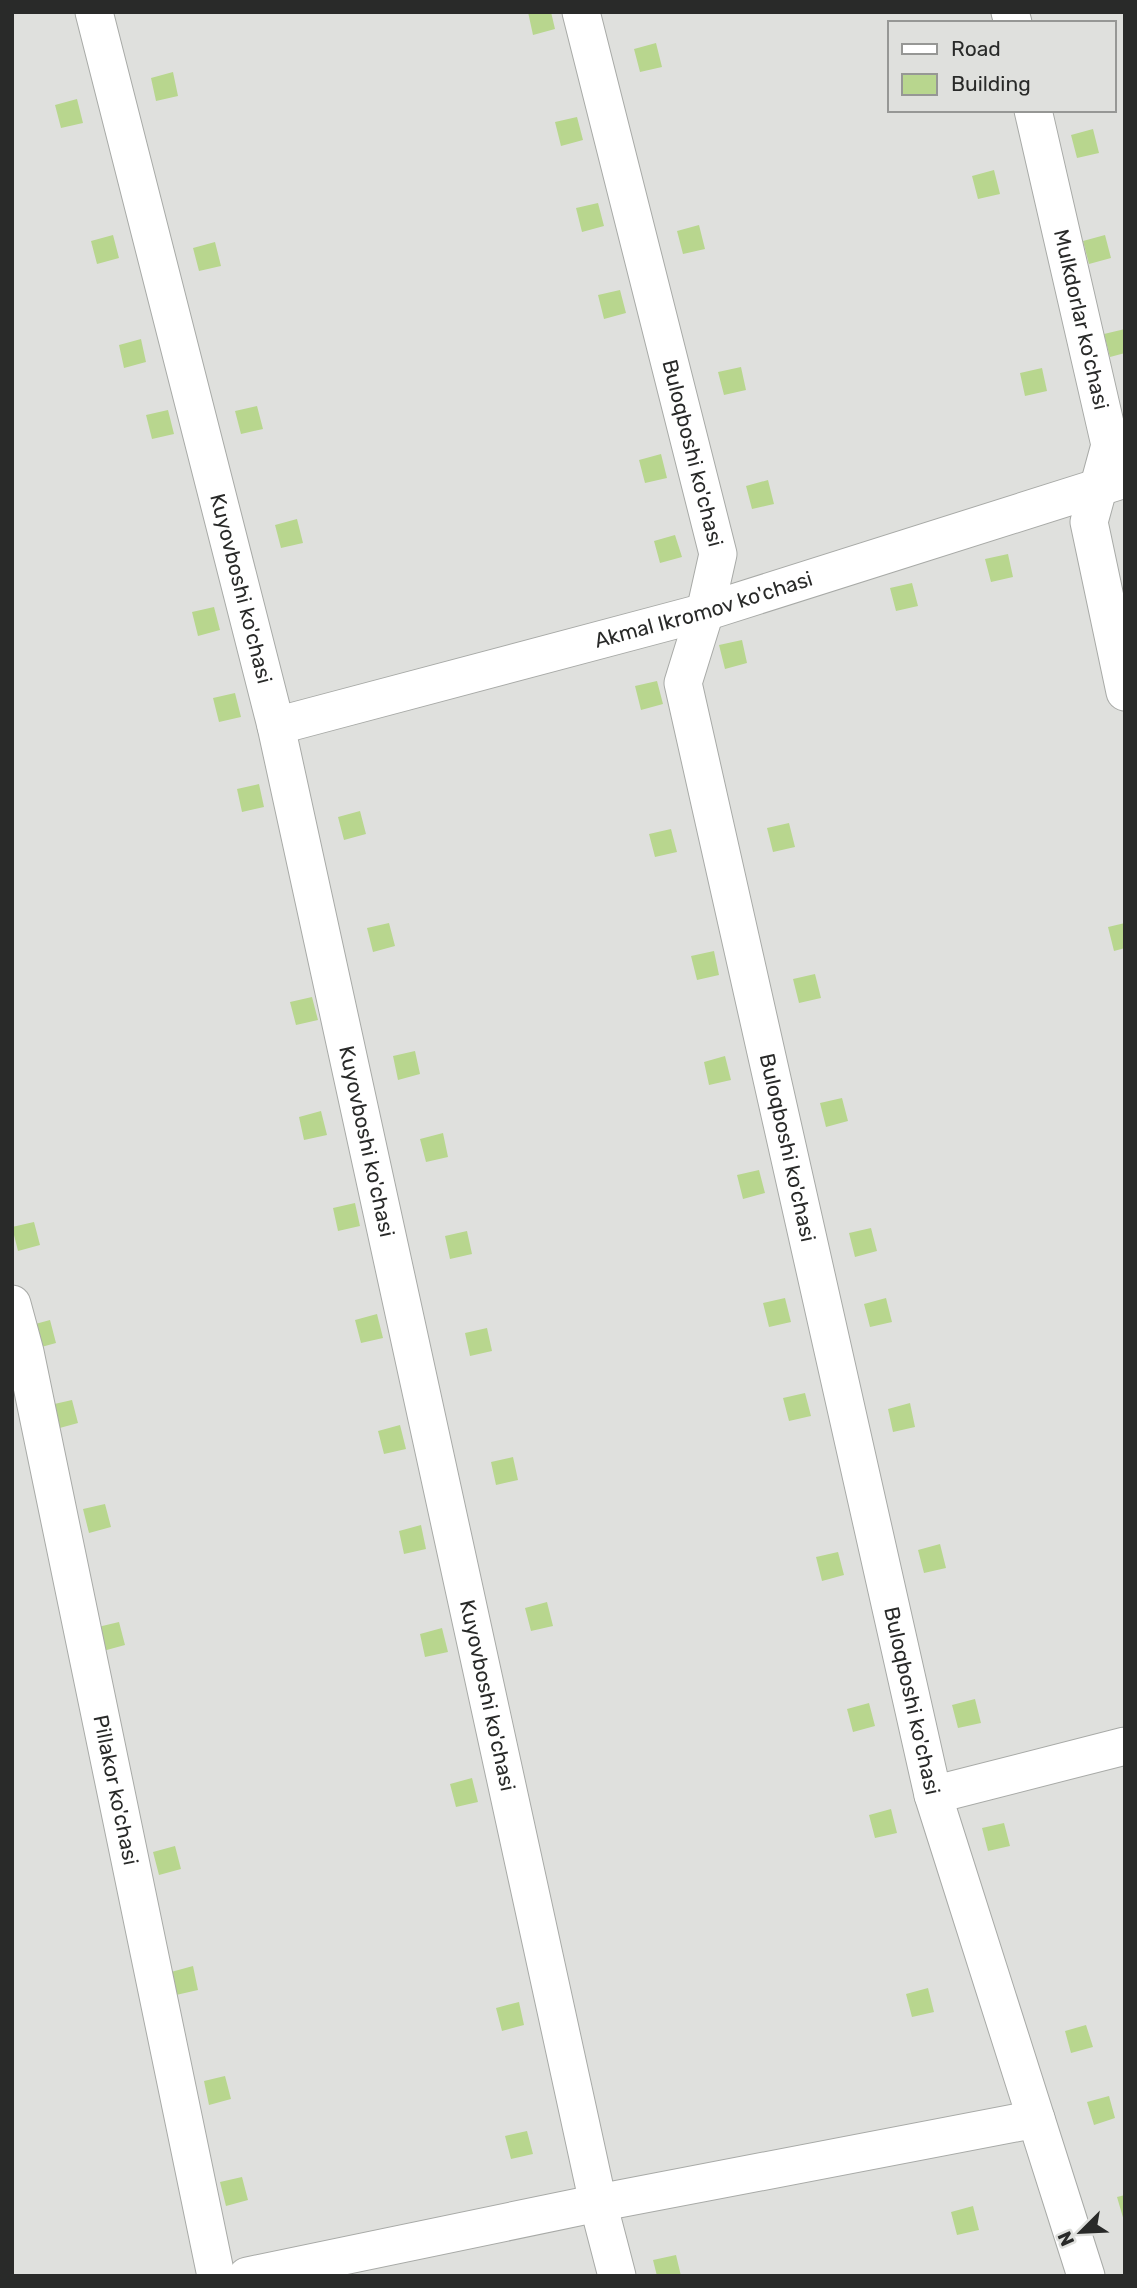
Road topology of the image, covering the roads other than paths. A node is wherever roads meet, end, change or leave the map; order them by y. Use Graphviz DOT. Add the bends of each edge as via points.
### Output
graph roads {
  1 [pos="94,12"];
  2 [pos="581,12"];
  3 [pos="1033,112"];
  4 [pos="1111,483"];
  5 [pos="705,612"];
  6 [pos="1125,692"];
  7 [pos="276,726"];
  8 [pos="12,1304"];
  9 [pos="1125,1746"];
  10 [pos="933,1795"];
  11 [pos="1036,2119"];
  12 [pos="598,2203"];
  13 [pos="216,2276"];
  14 [pos="247,2276"];
  15 [pos="617,2276"];
  16 [pos="1086,2276"];
  1 -- 7 [label="street, Kuyovboshi ko'chasi"];
  2 -- 5 [label="street, Buloqboshi ko'chasi" via="718,554"];
  3 -- 4 [label="street, Mulkdorlar ko'chasi" via="1110,445"];
  4 -- 5 [label="street, Akmal Ikromov ko'chasi"];
  4 -- 6 [label="street, Mulkdorlar ko'chasi" via="1089,522"];
  5 -- 7 [label="street, Akmal Ikromov ko'chasi"];
  5 -- 10 [label="street, Buloqboshi ko'chasi" via="683,683"];
  7 -- 12 [label="street, Kuyovboshi ko'chasi"];
  8 -- 13 [label="street, Pillakor ko'chasi"];
  9 -- 10 [label="street"];
  10 -- 11 [label="street, Buloqboshi ko'chasi"];
  11 -- 12 [label="street"];
  11 -- 16 [label="street, Buloqboshi ko'chasi"];
  12 -- 14 [label="street"];
  12 -- 15 [label="street, Kuyovboshi ko'chasi"];
}
